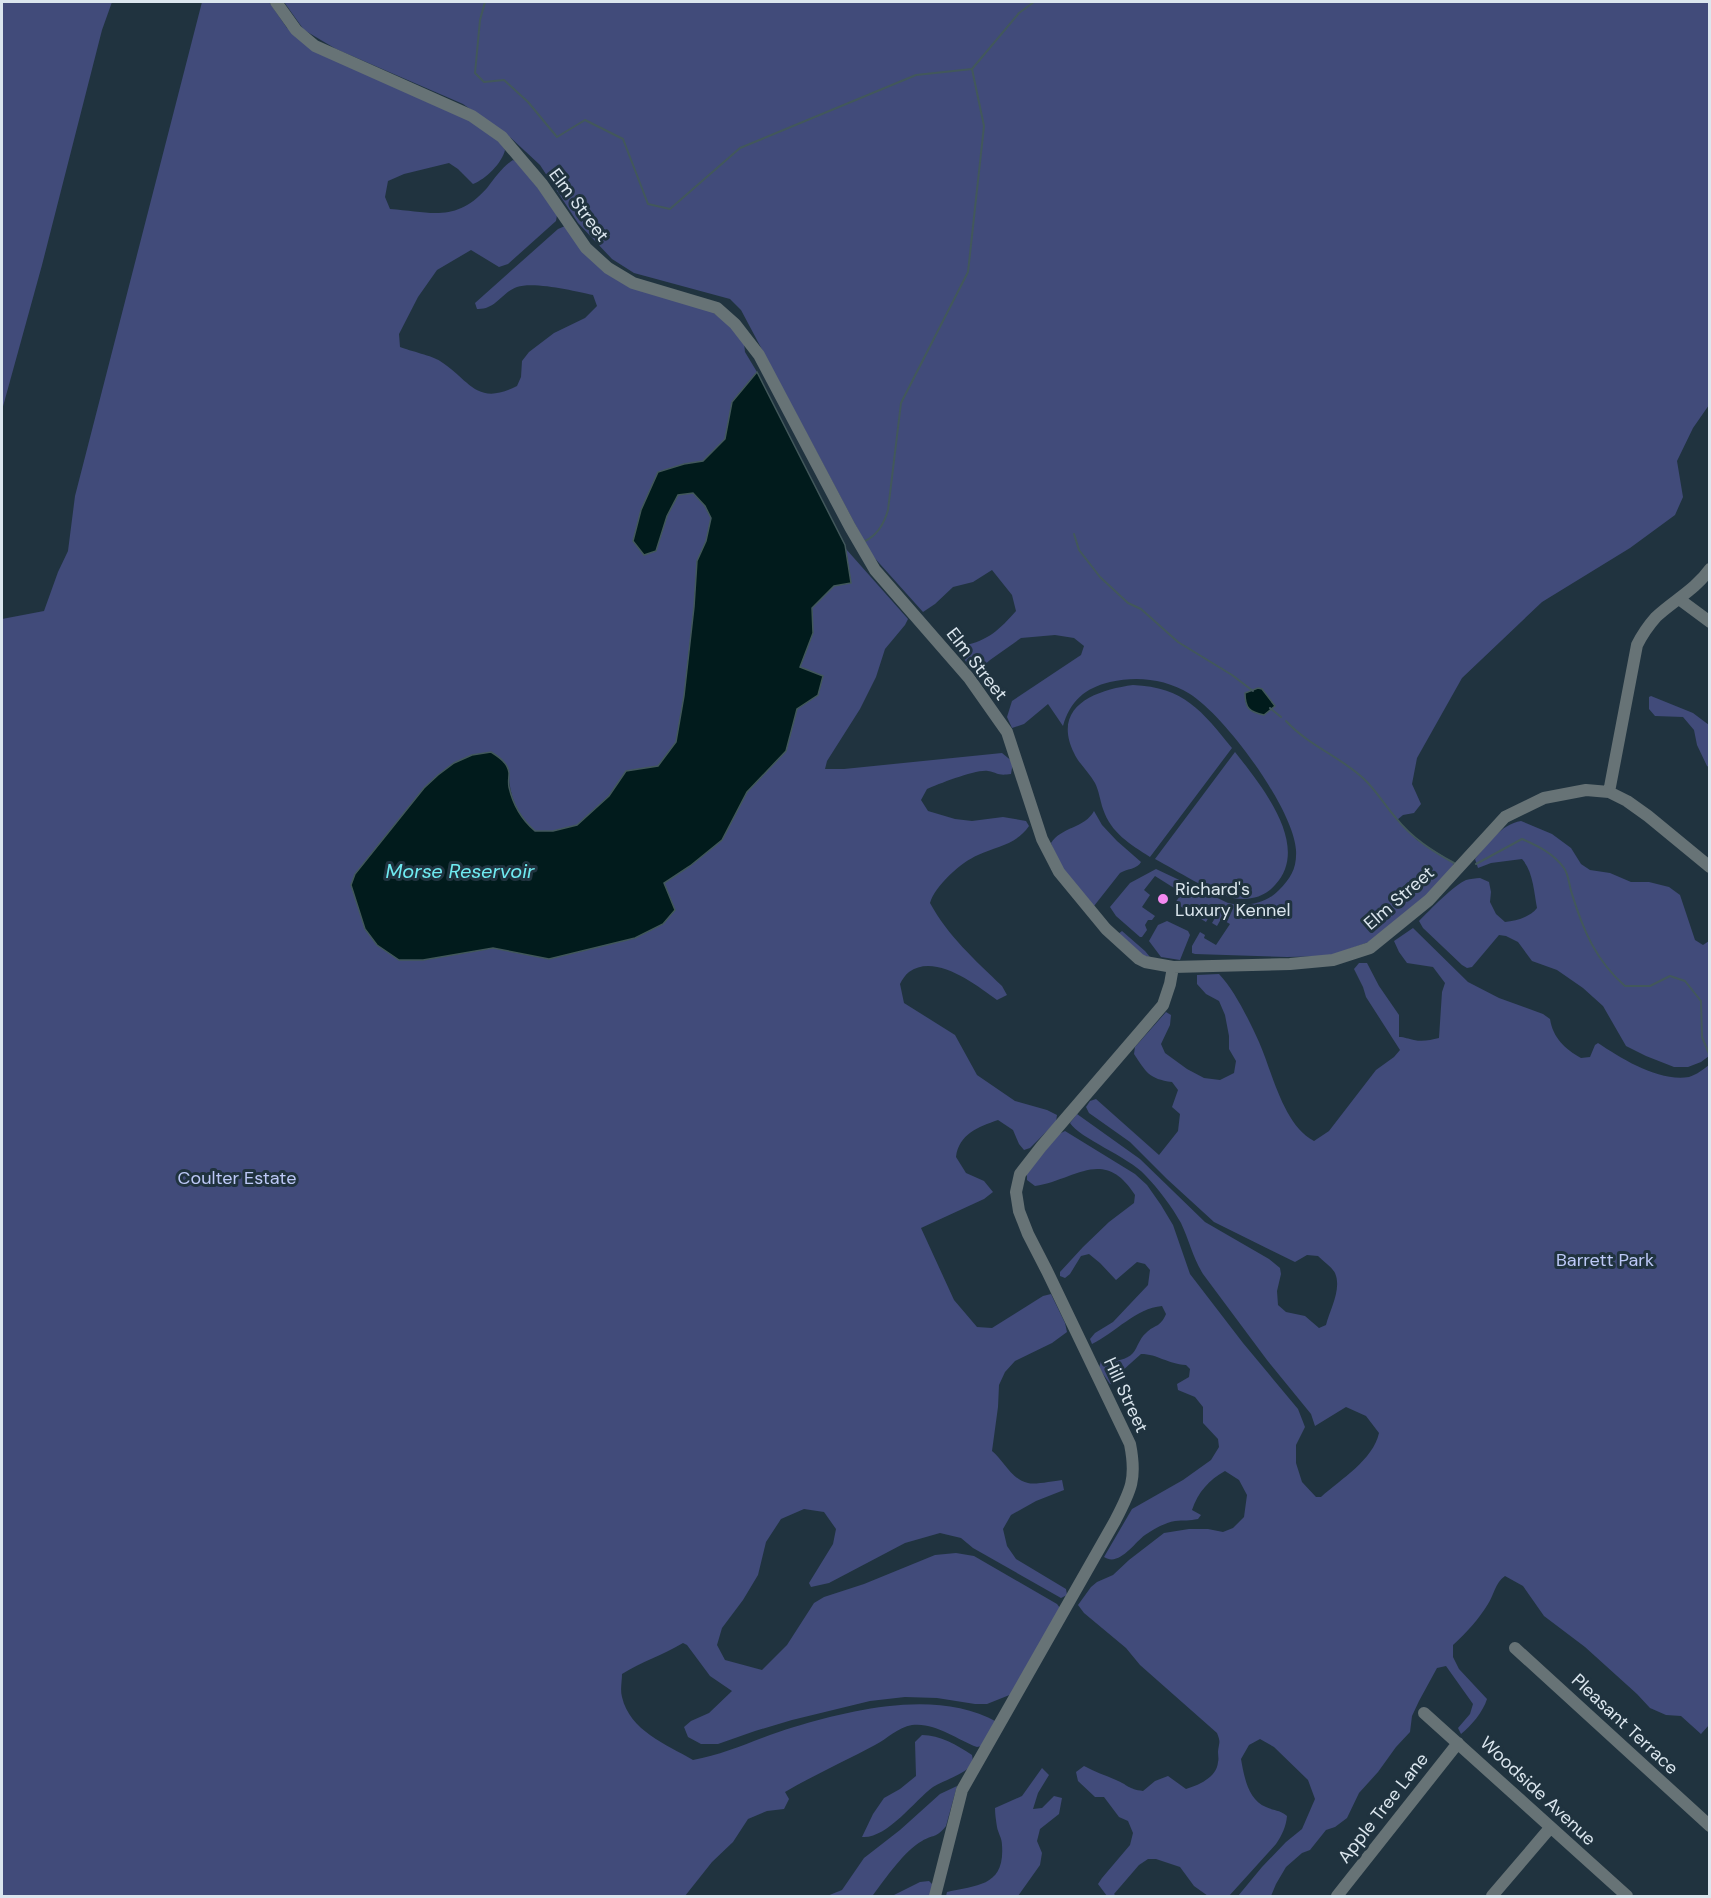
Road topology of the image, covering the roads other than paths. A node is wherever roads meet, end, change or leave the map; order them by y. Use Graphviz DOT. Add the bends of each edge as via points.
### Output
graph roads {
  1 [pos="276,2"];
  2 [pos="1710,569"];
  3 [pos="1679,599"];
  4 [pos="1710,622"];
  5 [pos="1610,792"];
  6 [pos="1710,867"];
  7 [pos="1173,967"];
  8 [pos="1515,1648"];
  9 [pos="1424,1713"];
  10 [pos="1458,1743"];
  11 [pos="1710,1826"];
  12 [pos="1550,1828"];
  13 [pos="935,1896"];
  14 [pos="1337,1896"];
  15 [pos="1492,1896"];
  16 [pos="1627,1896"];
  1 -- 7 [label="street, Elm Street" via="296,30 315,46 472,116 502,137 542,184 586,248 608,268 633,283 717,308 735,324 759,355 875,570 969,678 1007,732 1042,839 1059,872 1094,916 1131,953 1145,962"];
  2 -- 3 [label="street"];
  3 -- 4 [label="street"];
  3 -- 5 [label="street" via="1644,631 1637,645"];
  5 -- 6 [label="street, Elm Street" via="1648,816"];
  5 -- 7 [label="street, Elm Street" via="1586,790 1544,798 1505,817 1429,900 1370,948 1333,960"];
  7 -- 13 [label="street, Hill Street" via="1163,1005 1020,1174 1016,1192 1019,1210 1130,1444 1133,1482 1115,1521 962,1790"];
  8 -- 11 [label="street, Pleasant Terrace"];
  9 -- 10 [label="street, Woodside Avenue"];
  10 -- 12 [label="street, Woodside Avenue"];
  10 -- 14 [label="street, Apple Tree Lane"];
  12 -- 15 [label="street"];
  12 -- 16 [label="street, Woodside Avenue"];
}
